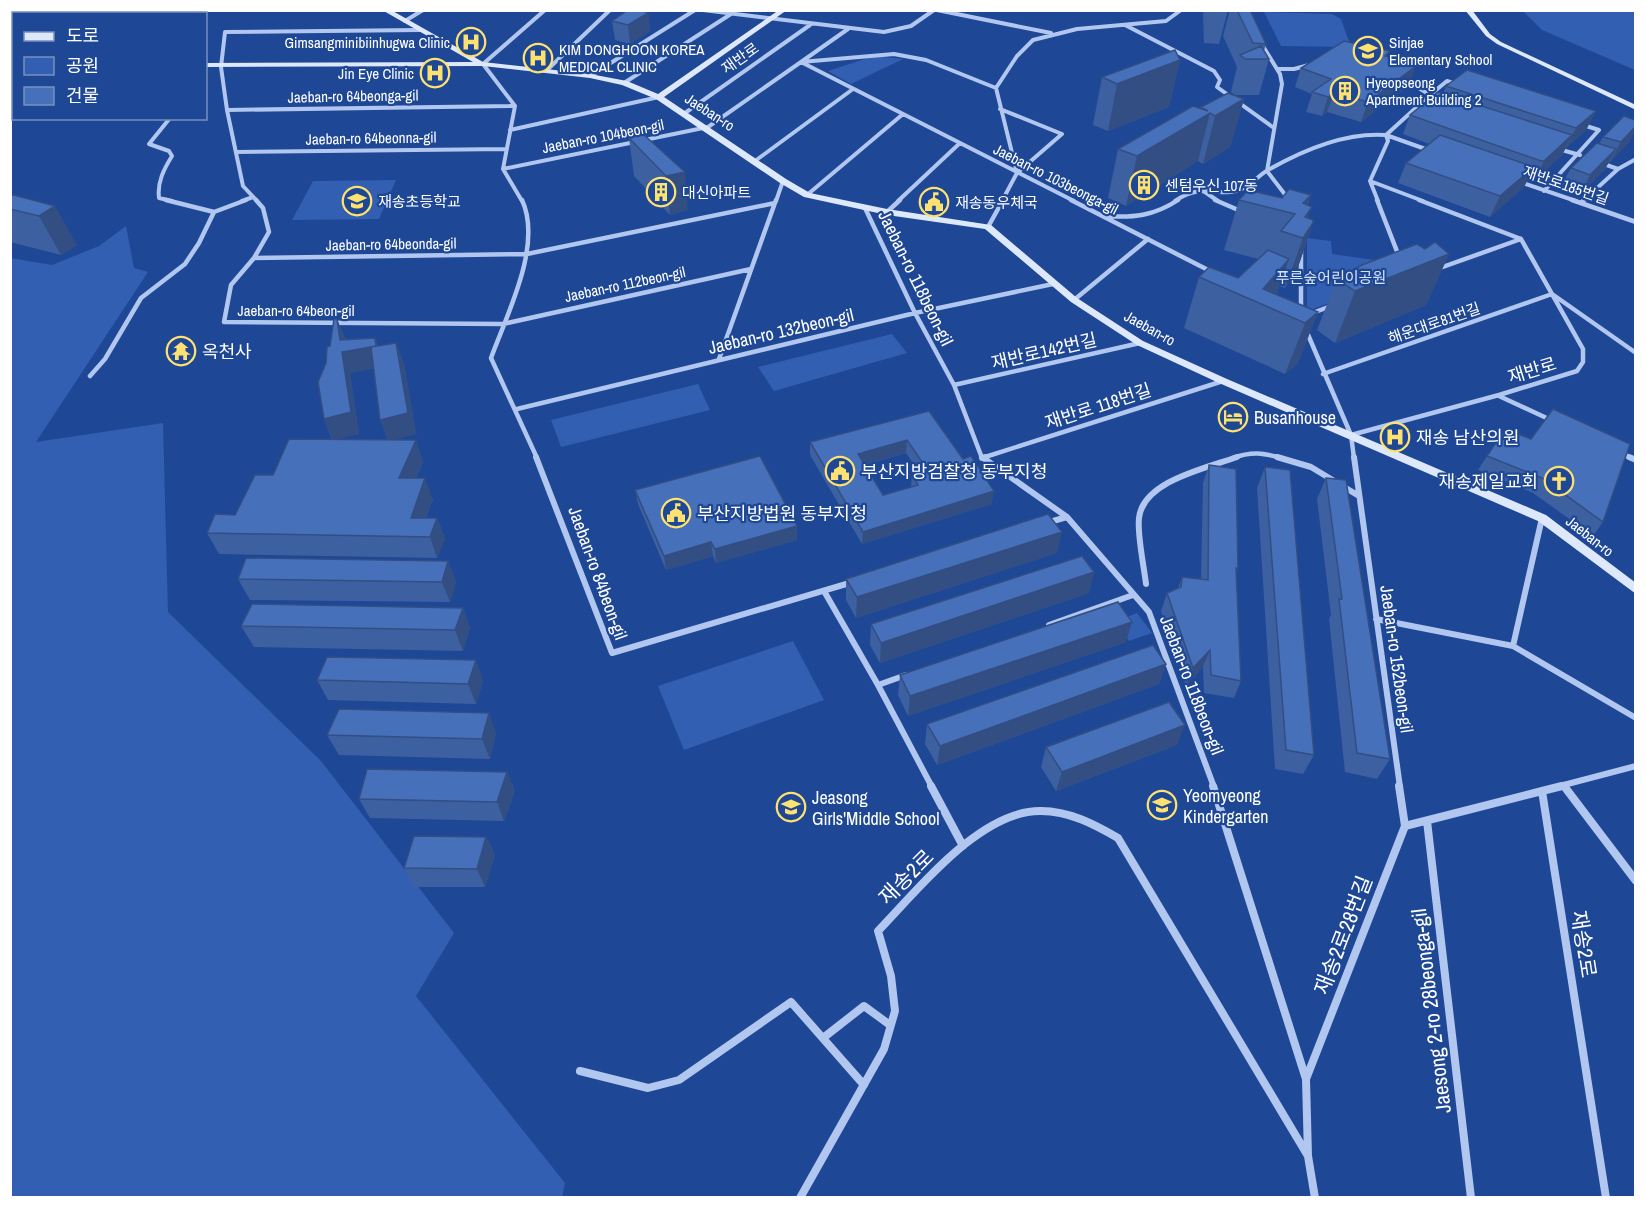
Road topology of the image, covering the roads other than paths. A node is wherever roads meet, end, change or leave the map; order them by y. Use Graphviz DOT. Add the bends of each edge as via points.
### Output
graph roads {
  1 [pos="385,10"];
  2 [pos="423,10"];
  3 [pos="545,10"];
  4 [pos="610,10"];
  5 [pos="695,10"];
  6 [pos="703,10"];
  7 [pos="784,10"];
  8 [pos="936,10"];
  9 [pos="1181,10"];
  10 [pos="1468,10"];
  11 [pos="731,14"];
  12 [pos="773,20"];
  13 [pos="405,21"];
  14 [pos="810,25"];
  15 [pos="1124,25"];
  16 [pos="848,29"];
  17 [pos="420,30"];
  18 [pos="1053,33"];
  19 [pos="1256,35"];
  20 [pos="801,62"];
  21 [pos="1317,62"];
  22 [pos="483,64"];
  23 [pos="207,65"];
  24 [pos="221,67"];
  25 [pos="1278,69"];
  26 [pos="546,71"];
  27 [pos="1397,74"];
  28 [pos="590,76"];
  29 [pos="624,83"];
  30 [pos="1467,87"];
  31 [pos="996,88"];
  32 [pos="853,89"];
  33 [pos="1430,95"];
  34 [pos="659,97"];
  35 [pos="1420,104"];
  36 [pos="515,106"];
  37 [pos="1430,108"];
  38 [pos="1635,108"];
  39 [pos="1000,109"];
  40 [pos="227,110"];
  41 [pos="685,113"];
  42 [pos="903,114"];
  43 [pos="168,120"];
  44 [pos="1572,121"];
  45 [pos="708,127"];
  46 [pos="1274,128"];
  47 [pos="510,130"];
  48 [pos="1386,135"];
  49 [pos="960,143"];
  50 [pos="1547,145"];
  51 [pos="507,149"];
  52 [pos="236,152"];
  53 [pos="1442,155"];
  54 [pos="1577,155"];
  55 [pos="1587,158"];
  56 [pos="1635,159"];
  57 [pos="754,161"];
  58 [pos="1597,162"];
  59 [pos="1618,168"];
  60 [pos="502,169"];
  61 [pos="1267,171"];
  62 [pos="1017,173"];
  63 [pos="1510,178"];
  64 [pos="1370,181"];
  65 [pos="783,182"];
  66 [pos="1201,190"];
  67 [pos="1544,190"];
  68 [pos="807,195"];
  69 [pos="253,197"];
  70 [pos="775,203"];
  71 [pos="1581,203"];
  72 [pos="1293,206"];
  73 [pos="865,208"];
  74 [pos="214,212"];
  75 [pos="887,212"];
  76 [pos="1249,214"];
  77 [pos="1102,216"];
  78 [pos="1635,222"];
  79 [pos="988,227"];
  80 [pos="1148,239"];
  81 [pos="1521,239"];
  82 [pos="1301,248"];
  83 [pos="527,254"];
  84 [pos="255,258"];
  85 [pos="1403,268"];
  86 [pos="751,269"];
  87 [pos="1428,272"];
  88 [pos="1219,276"];
  89 [pos="1053,284"];
  90 [pos="1552,294"];
  91 [pos="1074,300"];
  92 [pos="1333,306"];
  93 [pos="1290,312"];
  94 [pos="915,313"];
  95 [pos="1300,317"];
  96 [pos="503,324"];
  97 [pos="1304,327"];
  98 [pos="1140,343"];
  99 [pos="1635,353"];
  100 [pos="719,359"];
  101 [pos="1323,374"];
  102 [pos="90,376"];
  103 [pos="1223,381"];
  104 [pos="954,385"];
  105 [pos="1499,395"];
  106 [pos="517,409"];
  107 [pos="1562,425"];
  108 [pos="1351,435"];
  109 [pos="1614,450"];
  110 [pos="982,458"];
  111 [pos="1635,460"];
  112 [pos="1359,496"];
  113 [pos="1067,517"];
  114 [pos="1542,518"];
  115 [pos="1034,527"];
  116 [pos="858,580"];
  117 [pos="1146,584"];
  118 [pos="1635,590"];
  119 [pos="825,591"];
  120 [pos="1133,595"];
  121 [pos="1376,618"];
  122 [pos="1045,626"];
  123 [pos="1513,646"];
  124 [pos="912,673"];
  125 [pos="878,685"];
  126 [pos="1635,718"];
  127 [pos="1635,766"];
  128 [pos="1564,786"];
  129 [pos="1542,791"];
  130 [pos="1427,821"];
  131 [pos="1405,826"];
  132 [pos="963,846"];
  133 [pos="1635,881"];
  134 [pos="890,1025"];
  135 [pos="824,1038"];
  136 [pos="580,1071"];
  137 [pos="1306,1079"];
  138 [pos="864,1085"];
  139 [pos="1308,1156"];
  140 [pos="800,1197"];
  141 [pos="1315,1197"];
  142 [pos="1471,1197"];
  143 [pos="1606,1197"];
  1 -- 13 [label="main road"];
  2 -- 13 [label="street"];
  3 -- 22 [label="street"];
  4 -- 26 [label="street"];
  5 -- 28 [label="street"];
  6 -- 11 [label="street"];
  7 -- 12 [label="main road"];
  8 -- 16 [label="street" via="917,26 901,31"];
  8 -- 18 [label="street"];
  9 -- 15 [label="street" via="1166,21"];
  10 -- 38 [label="main road" via="1499,43"];
  11 -- 12 [label="street"];
  11 -- 29 [label="street"];
  12 -- 14 [label="street"];
  12 -- 34 [label="main road"];
  13 -- 17 [label="main road"];
  14 -- 16 [label="street"];
  14 -- 41 [label="street, 재반로"];
  15 -- 18 [label="street"];
  15 -- 46 [label="street" via="1214,71 1220,80 1217,87"];
  16 -- 20 [label="street"];
  17 -- 22 [label="main road"];
  17 -- 24 [label="street, Jaeban-ro 64beon-gil" via="225,32"];
  18 -- 31 [label="street" via="1026,46"];
  19 -- 25 [label="street"];
  20 -- 31 [label="street" via="894,54 927,60"];
  20 -- 32 [label="street, Jaeban-ro 103beonga-gil"];
  20 -- 45 [label="street"];
  21 -- 25 [label="street"];
  22 -- 24 [label="main road, Jaeban-ro"];
  22 -- 26 [label="main road, Jaeban-ro"];
  22 -- 36 [label="street"];
  23 -- 24 [label="main road, Jaeban-ro"];
  24 -- 40 [label="street, Jaeban-ro 64beon-gil"];
  25 -- 46 [label="street" via="1282,84"];
  26 -- 28 [label="main road, Jaeban-ro"];
  27 -- 33 [label="street"];
  28 -- 29 [label="main road, Jaeban-ro"];
  29 -- 34 [label="main road, Jaeban-ro"];
  30 -- 33 [label="street" via="1447,81"];
  31 -- 39 [label="street"];
  32 -- 42 [label="street, Jaeban-ro 103beonga-gil"];
  32 -- 57 [label="street"];
  33 -- 35 [label="street"];
  34 -- 41 [label="main road, Jaeban-ro"];
  34 -- 47 [label="street, Jaeban-ro"];
  35 -- 37 [label="street"];
  35 -- 48 [label="street"];
  36 -- 40 [label="street, Jaeban-ro 64beonga-gil"];
  36 -- 47 [label="street"];
  39 -- 62 [label="street"];
  39 -- 62 [label="street" via="1062,134"];
  40 -- 52 [label="street, Jaeban-ro 64beon-gil"];
  41 -- 45 [label="main road, Jaeban-ro"];
  42 -- 49 [label="street, Jaeban-ro 103beonga-gil"];
  42 -- 68 [label="street"];
  43 -- 74 [label="street" via="149,144 169,151 172,156 157,191 159,198"];
  44 -- 54 [label="street" via="1599,130"];
  45 -- 57 [label="main road, Jaeban-ro"];
  45 -- 60 [label="street, Jaeban-ro 104beon-gil"];
  46 -- 61 [label="street"];
  47 -- 51 [label="street"];
  48 -- 53 [label="street"];
  48 -- 61 [label="street" via="1340,139"];
  48 -- 64 [label="street" via="1388,141"];
  49 -- 62 [label="street, Jaeban-ro 103beonga-gil"];
  49 -- 75 [label="street"];
  50 -- 54 [label="street"];
  51 -- 52 [label="street, Jaeban-ro 64beonna-gil"];
  51 -- 60 [label="street"];
  52 -- 69 [label="street, Jaeban-ro 64beon-gil" via="243,186"];
  54 -- 55 [label="street"];
  54 -- 67 [label="street"];
  56 -- 59 [label="street"];
  57 -- 65 [label="main road, Jaeban-ro"];
  58 -- 59 [label="street"];
  59 -- 71 [label="street"];
  60 -- 83 [label="street, Jaeban-ro 84beon-gil" via="527,215"];
  61 -- 66 [label="street" via="1230,192"];
  61 -- 72 [label="street"];
  62 -- 77 [label="street, Jaeban-ro 103beonga-gil"];
  62 -- 79 [label="street"];
  63 -- 67 [label="street, 재반로185번길"];
  64 -- 81 [label="street"];
  64 -- 85 [label="street"];
  65 -- 68 [label="main road, Jaeban-ro"];
  65 -- 70 [label="street"];
  66 -- 76 [label="street"];
  66 -- 77 [label="street" via="1147,216"];
  67 -- 71 [label="street, 재반로185번길"];
  68 -- 73 [label="main road, Jaeban-ro"];
  69 -- 74 [label="street"];
  69 -- 84 [label="street, Jaeban-ro 64beon-gil" via="263,208 269,232"];
  70 -- 83 [label="street"];
  70 -- 86 [label="street"];
  71 -- 78 [label="street, 재반로185번길"];
  73 -- 75 [label="main road, Jaeban-ro"];
  73 -- 94 [label="street, Jaeban-ro 118beon-gil"];
  74 -- 102 [label="street" via="185,264 141,298 105,359"];
  75 -- 79 [label="main road, Jaeban-ro"];
  77 -- 80 [label="street, Jaeban-ro 103beonga-gil"];
  79 -- 89 [label="main road, Jaeban-ro"];
  80 -- 88 [label="street, Jaeban-ro 103beonga-gil"];
  80 -- 91 [label="street"];
  81 -- 87 [label="street"];
  81 -- 90 [label="street, 재반로"];
  82 -- 95 [label="street"];
  83 -- 84 [label="street, Jaeban-ro 64beonda-gil"];
  83 -- 96 [label="street, Jaeban-ro 84beon-gil"];
  84 -- 96 [label="street, Jaeban-ro 64beon-gil" via="231,285 224,322"];
  86 -- 96 [label="street, Jaeban-ro 112beon-gil"];
  86 -- 100 [label="street"];
  89 -- 91 [label="main road, Jaeban-ro"];
  89 -- 94 [label="street, Jaeban-ro 132beon-gil"];
  90 -- 99 [label="street"];
  90 -- 101 [label="street, 해운대로81번길"];
  90 -- 105 [label="street, 재반로" via="1584,349 1583,362 1577,371 1564,377"];
  91 -- 98 [label="main road, Jaeban-ro"];
  92 -- 95 [label="street"];
  93 -- 95 [label="street"];
  94 -- 100 [label="street, Jaeban-ro 132beon-gil"];
  94 -- 104 [label="street, Jaeban-ro 118beon-gil"];
  96 -- 106 [label="street, Jaeban-ro 84beon-gil" via="491,358"];
  97 -- 101 [label="street, Jaeban-ro 152beon-gil"];
  98 -- 103 [label="main road, Jaeban-ro"];
  98 -- 104 [label="street, 재반로142번길"];
  100 -- 106 [label="street, Jaeban-ro 132beon-gil"];
  101 -- 108 [label="street, Jaeban-ro 152beon-gil"];
  103 -- 108 [label="main road, Jaeban-ro"];
  103 -- 110 [label="street, 재반로 118번길"];
  104 -- 110 [label="street, Jaeban-ro 118beon-gil"];
  105 -- 107 [label="street"];
  105 -- 108 [label="street, 재반로"];
  106 -- 119 [label="street, Jaeban-ro 84beon-gil" via="612,653"];
  108 -- 112 [label="street, Jaeban-ro 152beon-gil"];
  108 -- 114 [label="main road, Jaeban-ro"];
  109 -- 111 [label="street"];
  110 -- 113 [label="street, Jaeban-ro 118beon-gil"];
  112 -- 117 [label="street" via="1311,467 1250,452 1162,485 1147,498 1139,518"];
  112 -- 121 [label="street, Jaeban-ro 152beon-gil"];
  113 -- 115 [label="street"];
  113 -- 120 [label="street, Jaeban-ro 118beon-gil"];
  114 -- 118 [label="main road, Jaeban-ro"];
  114 -- 123 [label="street"];
  116 -- 119 [label="street"];
  119 -- 125 [label="street"];
  120 -- 122 [label="street"];
  120 -- 137 [label="street, Jaeban-ro 118beon-gil" via="1149,612 1204,757"];
  121 -- 123 [label="street"];
  121 -- 131 [label="street, Jaeban-ro 152beon-gil"];
  123 -- 126 [label="street"];
  124 -- 125 [label="street"];
  125 -- 132 [label="street"];
  127 -- 128 [label="street"];
  128 -- 129 [label="street"];
  128 -- 133 [label="street"];
  129 -- 130 [label="street"];
  129 -- 143 [label="street, 재송2로"];
  130 -- 131 [label="street"];
  130 -- 142 [label="street, Jaesong 2-ro 28beonga-gil"];
  131 -- 137 [label="street, 재송2로28번길"];
  132 -- 134 [label="street, 재송2로" via="878,931 891,976 895,1011"];
  132 -- 139 [label="street, 재송2로" via="995,823 1028,812 1057,813 1095,824 1118,838"];
  134 -- 135 [label="street" via="864,1006"];
  134 -- 138 [label="street, 재송2로" via="884,1050"];
  135 -- 136 [label="street" via="791,1002 679,1080 648,1088"];
  135 -- 138 [label="street"];
  137 -- 139 [label="street, 재송2로28번길"];
  138 -- 140 [label="street, 재송2로"];
  139 -- 141 [label="street, 재송2로28번길"];
}
